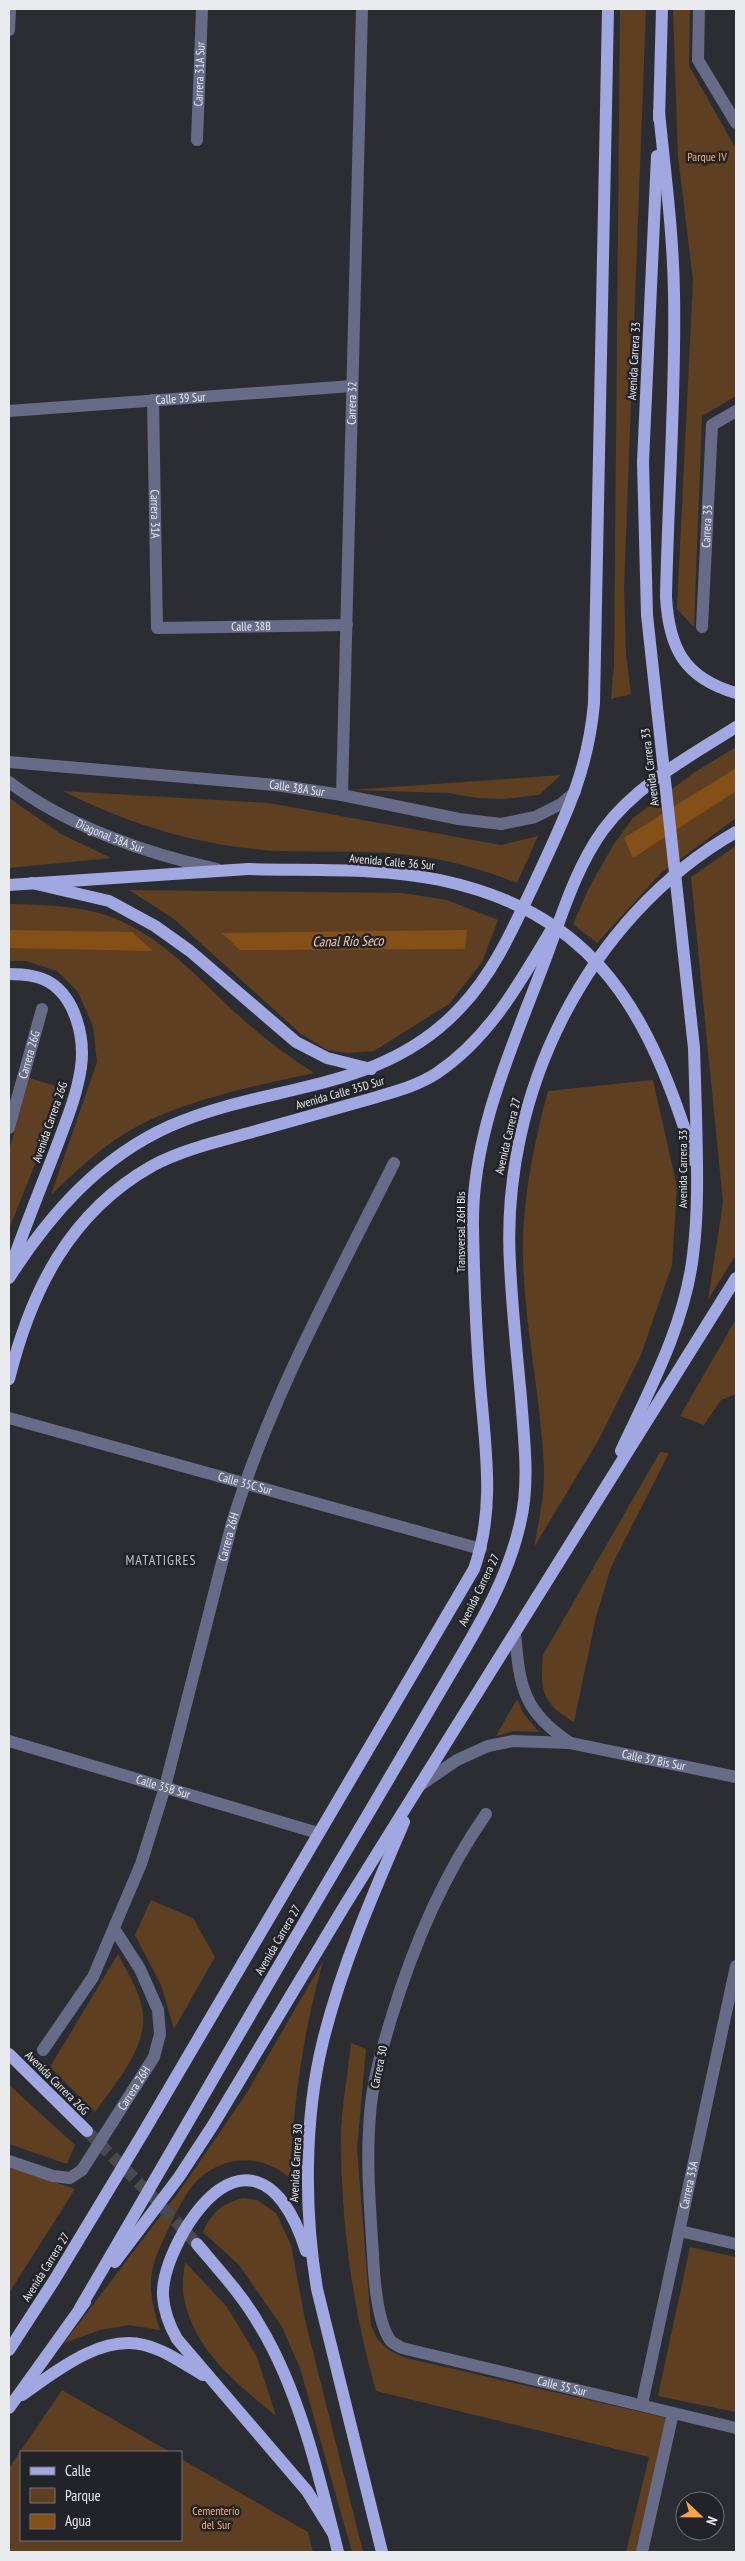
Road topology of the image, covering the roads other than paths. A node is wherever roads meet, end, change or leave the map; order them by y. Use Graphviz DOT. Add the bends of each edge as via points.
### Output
graph roads {
  1 [pos="10,9"];
  2 [pos="202,9"];
  3 [pos="362,9"];
  4 [pos="608,9"];
  5 [pos="662,9"];
  6 [pos="699,9"];
  7 [pos="9,30"];
  8 [pos="659,112"];
  9 [pos="736,123"];
  10 [pos="197,140"];
  11 [pos="352,386"];
  12 [pos="154,400"];
  13 [pos="9,411"];
  14 [pos="736,411"];
  15 [pos="346,625"];
  16 [pos="702,627"];
  17 [pos="157,628"];
  18 [pos="736,693"];
  19 [pos="736,727"];
  20 [pos="9,762"];
  21 [pos="9,782"];
  22 [pos="575,792"];
  23 [pos="342,795"];
  24 [pos="736,832"];
  25 [pos="220,870"];
  26 [pos="32,883"];
  27 [pos="9,885"];
  28 [pos="568,899"];
  29 [pos="9,974"];
  30 [pos="42,1009"];
  31 [pos="371,1069"];
  32 [pos="9,1128"];
  33 [pos="394,1163"];
  34 [pos="698,1181"];
  35 [pos="9,1276"];
  36 [pos="736,1278"];
  37 [pos="9,1379"];
  38 [pos="9,1418"];
  39 [pos="244,1483"];
  40 [pos="597,1503"];
  41 [pos="481,1549"];
  42 [pos="515,1634"];
  43 [pos="9,1742"];
  44 [pos="570,1743"];
  45 [pos="736,1777"];
  46 [pos="419,1786"];
  47 [pos="165,1788"];
  48 [pos="486,1814"];
  49 [pos="318,1833"];
  50 [pos="115,1930"];
  51 [pos="736,1966"];
  52 [pos="43,2050"];
  53 [pos="9,2054"];
  54 [pos="86,2132"];
  55 [pos="9,2161"];
  56 [pos="680,2231"];
  57 [pos="197,2244"];
  58 [pos="736,2244"];
  59 [pos="317,2289"];
  60 [pos="80,2308"];
  61 [pos="390,2341"];
  62 [pos="9,2350"];
  63 [pos="211,2379"];
  64 [pos="11,2404"];
  65 [pos="642,2404"];
  66 [pos="673,2413"];
  67 [pos="736,2428"];
  68 [pos="333,2533"];
  69 [pos="338,2552"];
  70 [pos="382,2552"];
  71 [pos="642,2552"];
  1 -- 7 [label="street"];
  2 -- 10 [label="street, Carrera 31A Sur"];
  3 -- 11 [label="street, Carrera 32"];
  4 -- 22 [label="main road" via="594,703 585,764"];
  5 -- 8 [label="main road, Avenida Carrera 33"];
  6 -- 9 [label="street" via="698,60"];
  8 -- 18 [label="main road" via="674,293 667,620 674,646 685,665 704,680"];
  8 -- 34 [label="main road, Avenida Carrera 33, bridge" via="643,462 647,616 693,1038"];
  11 -- 12 [label="street, Calle 39 Sur"];
  11 -- 15 [label="street, Carrera 32"];
  12 -- 13 [label="street, Calle 39 Sur"];
  12 -- 17 [label="street, Carrera 31A"];
  14 -- 16 [label="street, Carrera 33" via="712,425"];
  15 -- 17 [label="street, Calle 38B"];
  15 -- 23 [label="street, Carrera 32"];
  19 -- 28 [label="main road" via="679,762 621,810 591,849"];
  20 -- 23 [label="street, Calle 38A Sur" via="276,785"];
  21 -- 25 [label="street, Diagonal 38A Sur" via="60,813 114,838 156,854"];
  22 -- 23 [label="street, Calle 38A Sur" via="542,814 501,824 459,820"];
  22 -- 31 [label="main road" via="505,945 485,977 461,1007 426,1038"];
  24 -- 60 [label="main road, Avenida Carrera 27" via="692,861 610,942 567,1009 532,1092 511,1182 509,1226 525,1465 522,1520 505,1573 466,1649"];
  25 -- 26 [label="main road, Avenida Calle 36 Sur"];
  25 -- 34 [label="main road, Avenida Calle 36 Sur, bridge" via="366,872 413,876 469,888 535,914 587,950 629,1002 671,1089"];
  26 -- 27 [label="main road, Avenida Calle 36 Sur"];
  26 -- 31 [label="main road" via="109,901 155,926 190,951 296,1042 327,1058"];
  28 -- 37 [label="main road, Avenida Calle 35D Sur" via="522,979 493,1021 470,1047 436,1074 377,1097 184,1152 152,1166 124,1184 65,1244 44,1277 31,1306"];
  28 -- 41 [label="main road, Transversal 26H Bis" via="488,1113 474,1193 479,1362 488,1484"];
  29 -- 35 [label="main road, Avenida Carrera 26G" via="28,975 50,982 58,990 74,1012 80,1030 81,1065 69,1113"];
  30 -- 32 [label="street, Carrera 26G"];
  31 -- 35 [label="main road, Avenida Calle 35D Sur" via="211,1112 171,1126 129,1147 59,1207"];
  33 -- 39 [label="street, Carrera 26H" via="290,1370"];
  34 -- 40 [label="main road, Avenida Carrera 33" via="693,1256 677,1323"];
  36 -- 40 [label="main road, Avenida Carrera 27"];
  38 -- 39 [label="street, Calle 35C Sur"];
  39 -- 41 [label="street, Calle 35C Sur"];
  39 -- 47 [label="street, Carrera 26H"];
  40 -- 42 [label="main road, Avenida Carrera 27"];
  41 -- 49 [label="main road, Avenida Carrera 27" via="461,1593"];
  42 -- 44 [label="street, Calle 37 Bis Sur" via="519,1675 526,1696 539,1718"];
  42 -- 46 [label="main road, Avenida Carrera 27"];
  43 -- 47 [label="street, Calle 35B Sur"];
  44 -- 45 [label="street, Calle 37 Bis Sur"];
  44 -- 46 [label="street, Calle 37 Bis Sur" via="513,1742 488,1746 456,1760"];
  46 -- 59 [label="main road, Avenida Carrera 30" via="353,1944 322,2043 309,2160 309,2222"];
  46 -- 60 [label="main road, Avenida Carrera 27" via="213,2125"];
  47 -- 49 [label="street, Calle 35B Sur"];
  47 -- 50 [label="street, Carrera 26H" via="142,1864"];
  48 -- 61 [label="street, Carrera 30" via="431,1908 404,1976 382,2048 370,2114 368,2188 374,2268 383,2325"];
  49 -- 62 [label="main road, Avenida Carrera 27" via="143,2132"];
  50 -- 52 [label="street, Carrera 26H" via="93,1977"];
  50 -- 55 [label="street, Carrera 26H" via="140,1969 158,2010 160,2034 154,2057 82,2170 70,2178 53,2176"];
  51 -- 56 [label="street, Carrera 33A"];
  53 -- 54 [label="main road, Avenida Carrera 26G"];
  56 -- 58 [label="street"];
  56 -- 65 [label="street, Carrera 33A"];
  57 -- 68 [label="main road" via="235,2290 278,2358 296,2406"];
  59 -- 63 [label="main road" via="300,2232 277,2194 258,2182 242,2180 225,2184 212,2194 176,2246 163,2294 171,2328"];
  59 -- 70 [label="main road, Avenida Carrera 30"];
  60 -- 64 [label="main road, Avenida Carrera 27"];
  61 -- 65 [label="street, Calle 35 Sur" via="416,2352"];
  63 -- 64 [label="main road" via="163,2352 130,2342 86,2355"];
  63 -- 68 [label="main road" via="307,2491"];
  65 -- 66 [label="street, Calle 35 Sur"];
  66 -- 67 [label="street, Calle 35 Sur"];
  66 -- 71 [label="street"];
  68 -- 69 [label="main road"];
}
